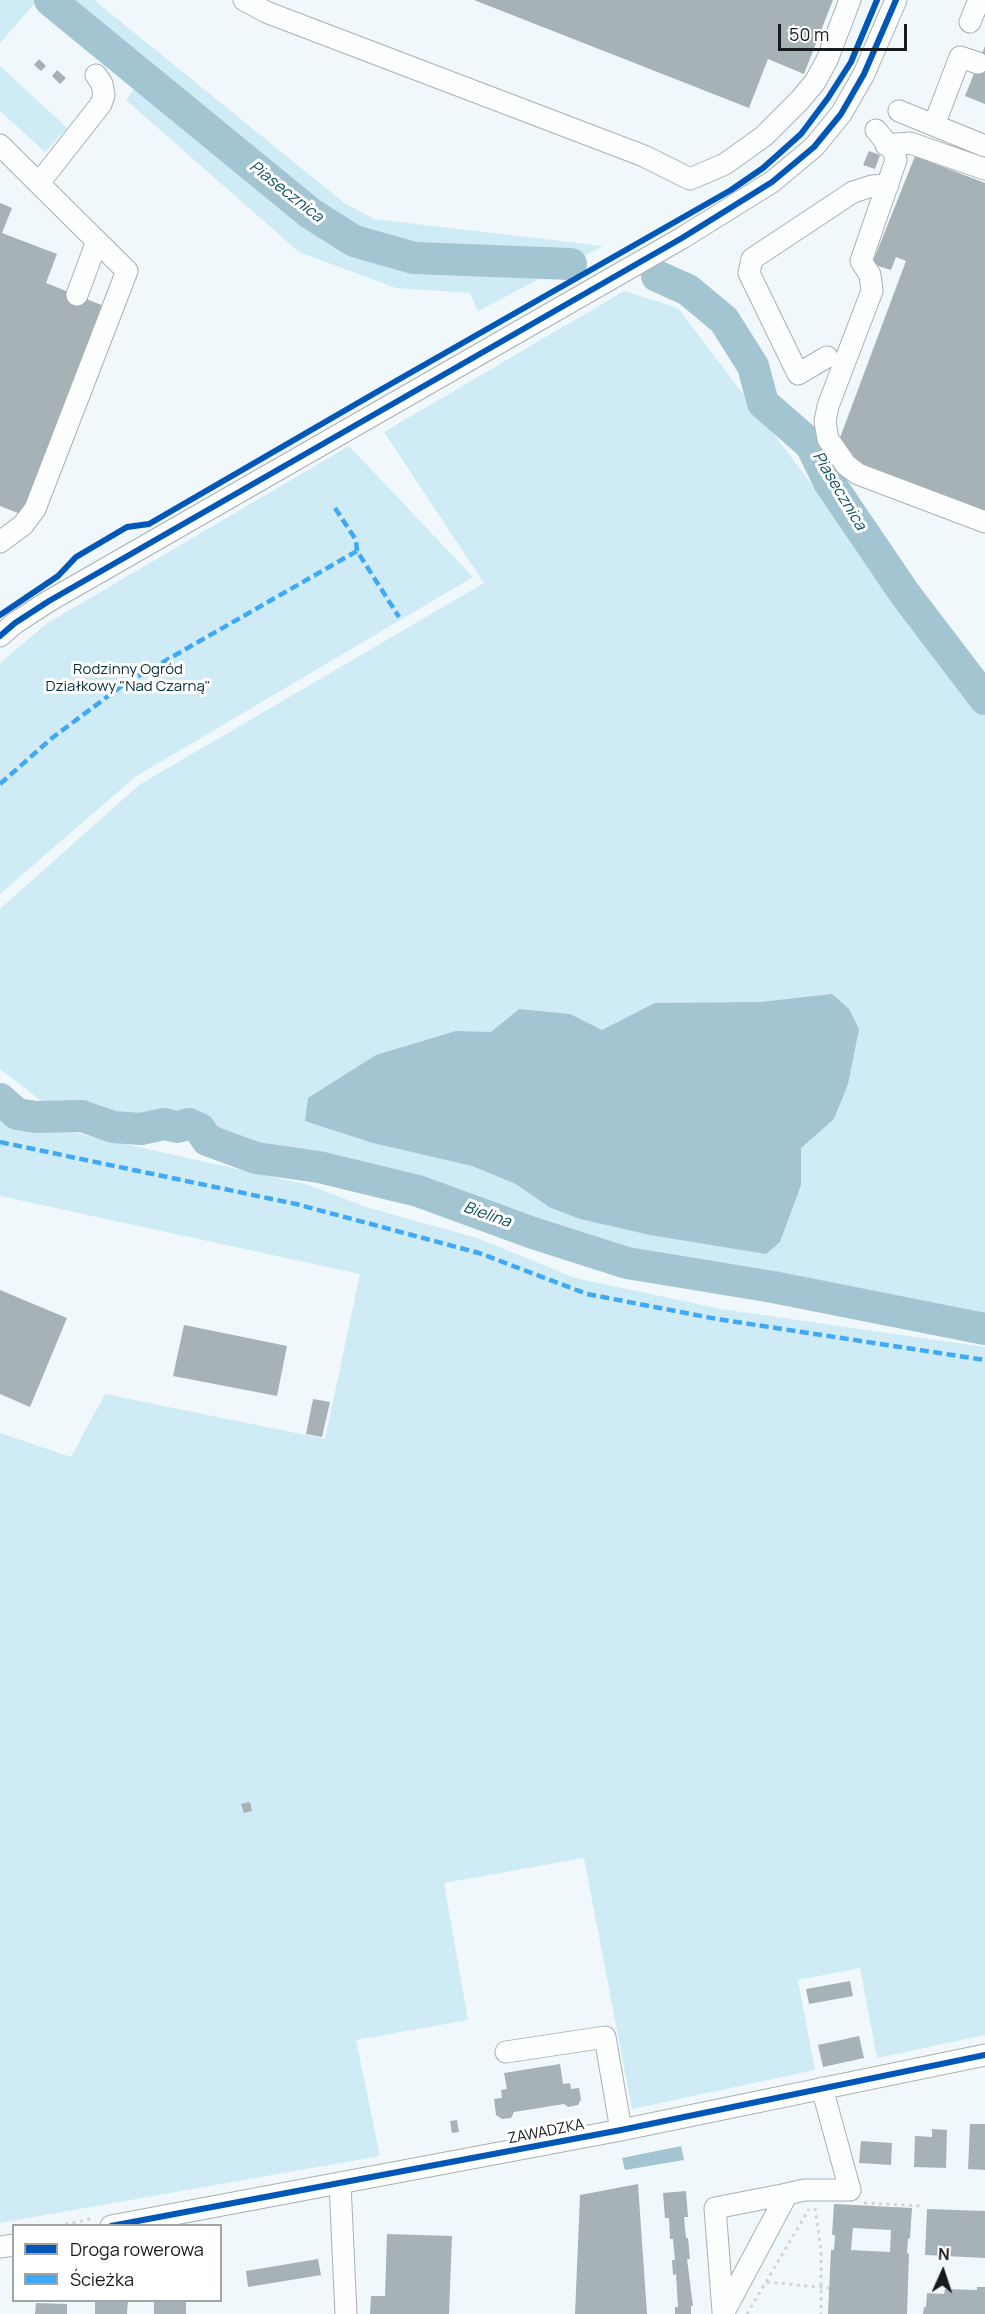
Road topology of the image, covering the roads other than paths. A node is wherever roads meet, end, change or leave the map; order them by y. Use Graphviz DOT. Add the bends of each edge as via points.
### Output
graph roads {
  1 [pos="244,0"];
  2 [pos="850,0"];
  3 [pos="896,0"];
  4 [pos="979,0"];
  5 [pos="970,22"];
  6 [pos="978,63"];
  7 [pos="96,75"];
  8 [pos="899,111"];
  9 [pos="934,125"];
  10 [pos="0,145"];
  11 [pos="985,146"];
  12 [pos="985,169"];
  13 [pos="39,183"];
  14 [pos="888,185"];
  15 [pos="97,241"];
  16 [pos="77,295"];
  17 [pos="827,357"];
  18 [pos="985,522"];
  19 [pos="0,542"];
  20 [pos="0,636"];
  21 [pos="506,2052"];
  22 [pos="985,2055"];
  23 [pos="822,2088"];
  24 [pos="621,2130"];
  25 [pos="340,2183"];
  26 [pos="787,2194"];
  27 [pos="122,2224"];
  28 [pos="723,2313"];
  29 [pos="345,2314"];
  1 -- 2 [label="street" via="266,12 644,156 690,179 724,164 764,136 805,94 827,60"];
  3 -- 20 [label="street" via="864,74 841,114 814,147 772,182 682,238 49,601"];
  4 -- 5 [label="street"];
  6 -- 9 [label="street" via="960,57"];
  7 -- 13 [label="street" via="104,95 101,104"];
  8 -- 9 [label="street"];
  9 -- 11 [label="street"];
  10 -- 13 [label="street"];
  12 -- 14 [label="street" via="910,143 881,138 896,160"];
  13 -- 15 [label="street"];
  14 -- 17 [label="street" via="853,192 752,259 749,273 798,374"];
  14 -- 18 [label="street" via="861,261 870,275 872,291 828,406 828,439 846,465 858,474"];
  15 -- 16 [label="street"];
  15 -- 19 [label="street" via="128,271 35,508 22,525"];
  21 -- 24 [label="street" via="605,2037"];
  22 -- 23 [label="street, ZAWADZKA"];
  23 -- 24 [label="street, ZAWADZKA"];
  23 -- 26 [label="street" via="850,2190"];
  24 -- 25 [label="street, ZAWADZKA"];
  25 -- 27 [label="street, ZAWADZKA"];
  25 -- 29 [label="street"];
  26 -- 28 [label="street"];
  26 -- 28 [label="street" via="715,2208"];
}
